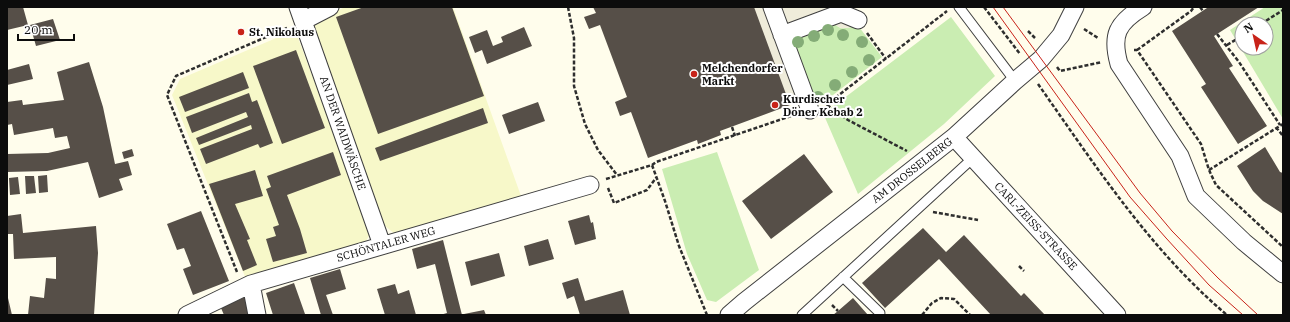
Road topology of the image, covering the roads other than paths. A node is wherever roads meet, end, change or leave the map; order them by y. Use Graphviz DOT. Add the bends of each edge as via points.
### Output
graph roads {
  1 [pos="330,7"];
  2 [pos="772,7"];
  3 [pos="958,7"];
  4 [pos="1075,7"];
  5 [pos="1143,7"];
  6 [pos="844,11"];
  7 [pos="300,14"];
  8 [pos="782,35"];
  9 [pos="1015,81"];
  10 [pos="810,110"];
  11 [pos="954,137"];
  12 [pos="973,158"];
  13 [pos="590,185"];
  14 [pos="382,245"];
  15 [pos="1283,274"];
  16 [pos="843,277"];
  17 [pos="247,286"];
  18 [pos="880,314"];
  19 [pos="187,315"];
  20 [pos="257,315"];
  21 [pos="729,315"];
  22 [pos="802,315"];
  23 [pos="1118,315"];
  1 -- 7 [label="street"];
  2 -- 8 [label="street"];
  3 -- 9 [label="lane"];
  4 -- 9 [label="street, AM DROSSELBERG" via="1061,35 1046,53"];
  5 -- 15 [label="street" via="1120,26 1115,38 1120,64 1180,156 1196,196 1244,242"];
  6 -- 8 [label="street"];
  7 -- 14 [label="street, AN DER WAIDWÄSCHE"];
  8 -- 10 [label="street"];
  9 -- 11 [label="street, AM DROSSELBERG"];
  11 -- 12 [label="street, CARL-ZEISS-STRASSE"];
  11 -- 21 [label="street, AM DROSSELBERG"];
  12 -- 16 [label="lane"];
  12 -- 23 [label="street, CARL-ZEISS-STRASSE"];
  13 -- 14 [label="street, SCHÖNTALER WEG"];
  14 -- 17 [label="street, SCHÖNTALER WEG"];
  16 -- 18 [label="lane"];
  16 -- 22 [label="lane"];
  17 -- 19 [label="street, SCHÖNTALER WEG"];
  17 -- 20 [label="street"];
}
